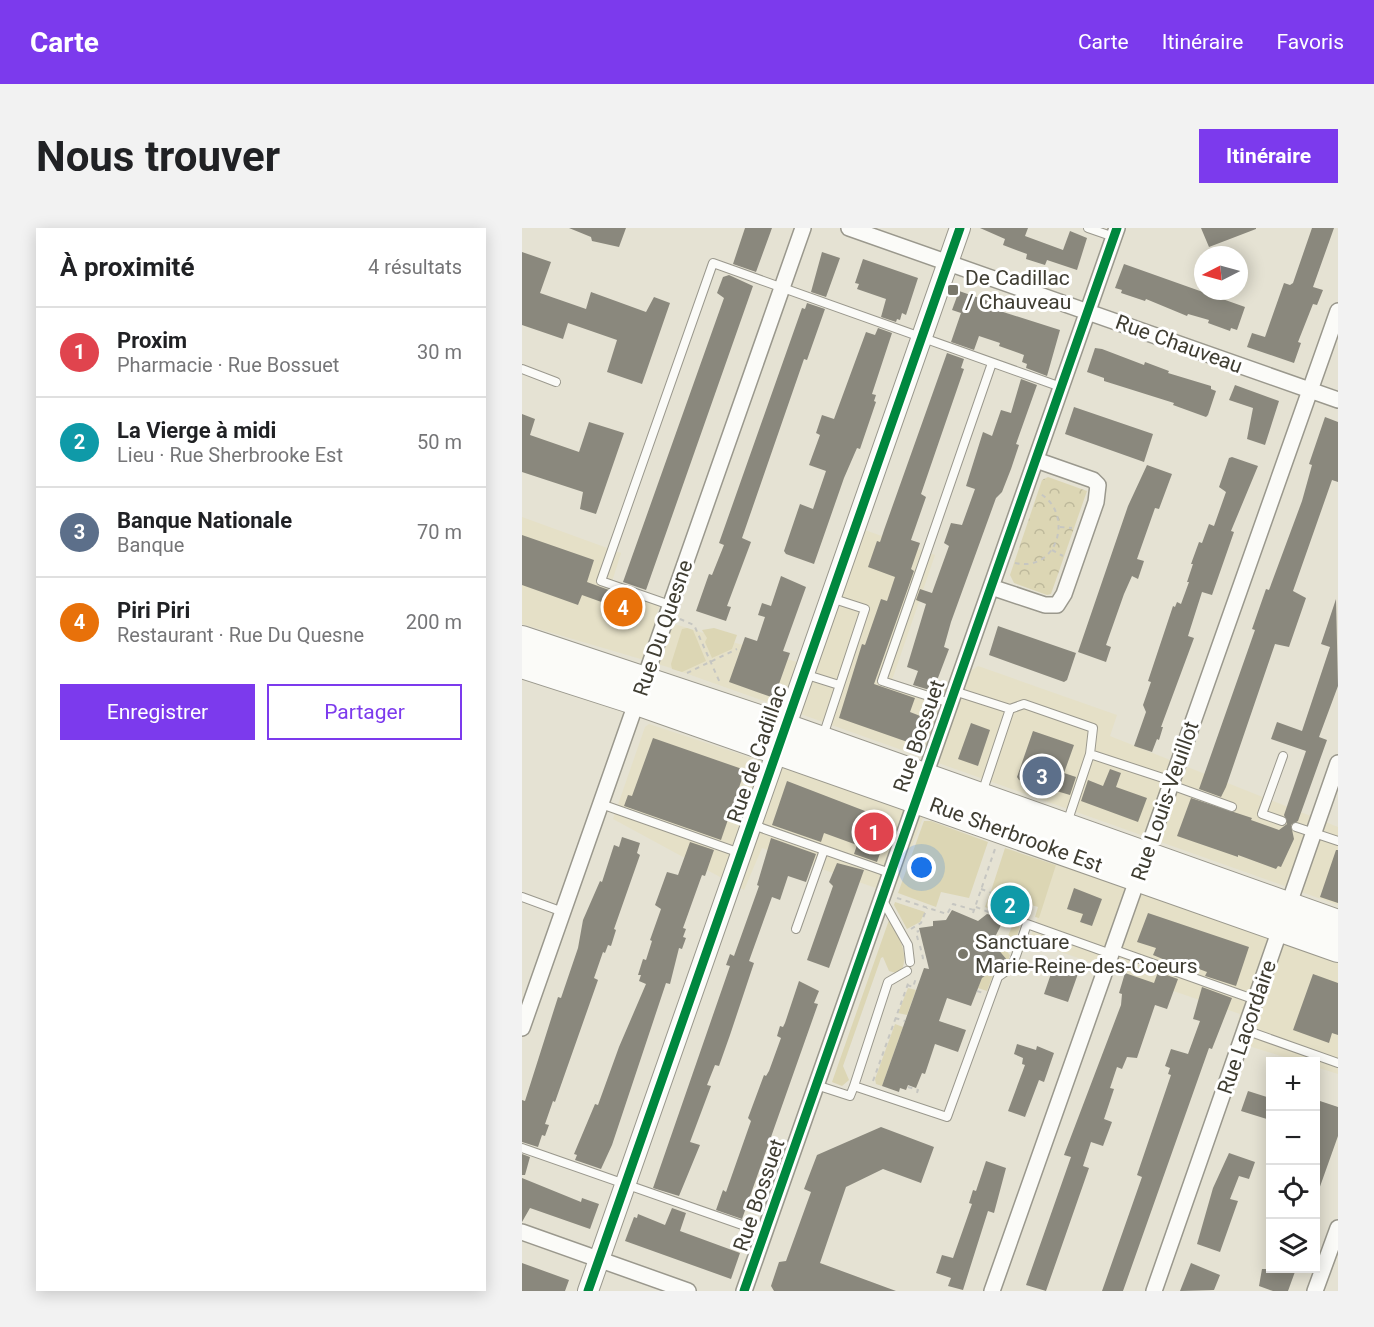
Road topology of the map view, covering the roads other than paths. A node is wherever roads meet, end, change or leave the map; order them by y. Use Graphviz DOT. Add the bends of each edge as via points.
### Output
graph roads {
  1 [pos="803,228"];
  2 [pos="849,228"];
  3 [pos="960,228"];
  4 [pos="1088,228"];
  5 [pos="1116,233"];
  6 [pos="948,262"];
  7 [pos="782,288"];
  8 [pos="1088,311"];
  9 [pos="1338,312"];
  10 [pos="922,337"];
  11 [pos="992,363"];
  12 [pos="522,369"];
  13 [pos="556,382"];
  14 [pos="1061,387"];
  15 [pos="1310,391"];
  16 [pos="1338,400"];
  17 [pos="1036,460"];
  18 [pos="991,587"];
  19 [pos="831,598"];
  20 [pos="670,605"];
  21 [pos="522,639"];
  22 [pos="522,665"];
  23 [pos="804,674"];
  24 [pos="839,685"];
  25 [pos="641,690"];
  26 [pos="952,697"];
  27 [pos="1010,709"];
  28 [pos="786,728"];
  29 [pos="821,741"];
  30 [pos="777,751"];
  31 [pos="1090,753"];
  32 [pos="1283,756"];
  33 [pos="1338,763"];
  34 [pos="1172,783"];
  35 [pos="920,789"];
  36 [pos="981,798"];
  37 [pos="601,804"];
  38 [pos="1232,807"];
  39 [pos="1282,821"];
  40 [pos="752,825"];
  41 [pos="1066,827"];
  42 [pos="1296,827"];
  43 [pos="1313,832"];
  44 [pos="1338,841"];
  45 [pos="824,850"];
  46 [pos="741,853"];
  47 [pos="1146,855"];
  48 [pos="890,873"];
  49 [pos="1138,879"];
  50 [pos="522,897"];
  51 [pos="888,898"];
  52 [pos="563,912"];
  53 [pos="1285,917"];
  54 [pos="1338,923"];
  55 [pos="796,929"];
  56 [pos="1338,949"];
  57 [pos="1111,952"];
  58 [pos="910,962"];
  59 [pos="909,972"];
  60 [pos="1256,1000"];
  61 [pos="522,1028"];
  62 [pos="1245,1030"];
  63 [pos="1338,1063"];
  64 [pos="816,1086"];
  65 [pos="854,1086"];
  66 [pos="522,1148"];
  67 [pos="625,1185"];
  68 [pos="1338,1228"];
  69 [pos="522,1232"];
  70 [pos="765,1233"];
  71 [pos="599,1259"];
  72 [pos="588,1291"];
  73 [pos="688,1291"];
  74 [pos="744,1291"];
  75 [pos="992,1291"];
  76 [pos="1155,1291"];
  77 [pos="1316,1291"];
  1 -- 7 [label="street, Rue Du Quesne"];
  2 -- 6 [label="street, Rue Chauveau"];
  3 -- 6 [label="street, Rue de Cadillac"];
  4 -- 5 [label="lane"];
  5 -- 8 [label="street, Rue Bossuet"];
  6 -- 8 [label="street, Rue Chauveau"];
  6 -- 10 [label="street, Rue de Cadillac"];
  7 -- 10 [label="lane"];
  7 -- 20 [label="street, Rue Du Quesne"];
  7 -- 20 [label="lane" via="713,263 701,296 601,581"];
  8 -- 14 [label="street, Rue Bossuet"];
  8 -- 15 [label="street, Rue Chauveau"];
  9 -- 15 [label="street, Rue Louis-Veuillot"];
  10 -- 11 [label="lane"];
  10 -- 19 [label="street, Rue de Cadillac"];
  11 -- 14 [label="lane"];
  11 -- 26 [label="lane" via="882,681"];
  12 -- 13 [label="lane"];
  14 -- 17 [label="street, Rue Bossuet"];
  15 -- 16 [label="street, Rue Chauveau"];
  15 -- 34 [label="street, Rue Louis-Veuillot"];
  17 -- 18 [label="street, Rue Bossuet"];
  17 -- 18 [label="street" via="1098,485 1096,502 1064,594 1057,605 1046,605"];
  18 -- 26 [label="street, Rue Bossuet"];
  19 -- 23 [label="street, Rue de Cadillac"];
  19 -- 24 [label="lane" via="865,609"];
  20 -- 25 [label="street, Rue Du Quesne"];
  21 -- 25 [label="main road, Rue Sherbrooke Est"];
  22 -- 25 [label="main road, Rue Sherbrooke Est"];
  23 -- 24 [label="lane"];
  23 -- 28 [label="street, Rue de Cadillac"];
  24 -- 29 [label="lane"];
  25 -- 28 [label="main road, Rue Sherbrooke Est"];
  25 -- 30 [label="main road, Rue Sherbrooke Est"];
  25 -- 37 [label="street, Rue Du Quesne"];
  26 -- 27 [label="lane"];
  26 -- 35 [label="street, Rue Bossuet"];
  27 -- 31 [label="lane" via="1024,704 1093,728"];
  27 -- 36 [label="lane"];
  28 -- 29 [label="main road, Rue Sherbrooke Est"];
  28 -- 30 [label="street, Rue de Cadillac"];
  29 -- 35 [label="main road, Rue Sherbrooke Est"];
  30 -- 35 [label="main road, Rue Sherbrooke Est"];
  30 -- 40 [label="street, Rue de Cadillac"];
  31 -- 34 [label="lane"];
  31 -- 41 [label="lane"];
  32 -- 39 [label="lane" via="1262,814"];
  33 -- 43 [label="street, Rue Lacordaire"];
  34 -- 38 [label="lane"];
  34 -- 47 [label="street, Rue Louis-Veuillot"];
  35 -- 36 [label="main road, Rue Sherbrooke Est"];
  35 -- 48 [label="street, Rue Bossuet"];
  35 -- 49 [label="main road, Rue Sherbrooke Est"];
  36 -- 41 [label="main road, Rue Sherbrooke Est"];
  37 -- 46 [label="lane"];
  37 -- 52 [label="street, Rue Du Quesne"];
  40 -- 45 [label="lane"];
  40 -- 46 [label="street, Rue de Cadillac"];
  41 -- 47 [label="main road, Rue Sherbrooke Est"];
  42 -- 43 [label="lane"];
  43 -- 44 [label="lane"];
  43 -- 53 [label="street, Rue Lacordaire"];
  45 -- 48 [label="lane"];
  45 -- 55 [label="lane"];
  46 -- 67 [label="street, Rue de Cadillac"];
  47 -- 49 [label="street, Rue Louis-Veuillot"];
  47 -- 53 [label="main road, Rue Sherbrooke Est"];
  48 -- 51 [label="street, Rue Bossuet"];
  49 -- 53 [label="main road, Rue Sherbrooke Est"];
  49 -- 57 [label="street, Rue Louis-Veuillot"];
  50 -- 52 [label="lane"];
  51 -- 58 [label="lane" via="908,945"];
  51 -- 64 [label="street, Rue Bossuet"];
  52 -- 61 [label="street, Rue Du Quesne"];
  53 -- 54 [label="main road, Rue Sherbrooke Est"];
  53 -- 56 [label="main road, Rue Sherbrooke Est"];
  53 -- 60 [label="street, Rue Lacordaire"];
  57 -- 60 [label="lane"];
  57 -- 65 [label="lane" via="1027,924 1012,967 998,977 947,1117"];
  57 -- 75 [label="street, Rue Louis-Veuillot"];
  59 -- 65 [label="lane" via="888,982"];
  60 -- 62 [label="street, Rue Lacordaire"];
  62 -- 63 [label="lane"];
  62 -- 76 [label="street, Rue Lacordaire"];
  64 -- 65 [label="lane" via="850,1096"];
  64 -- 70 [label="street, Rue Bossuet"];
  66 -- 67 [label="lane"];
  67 -- 70 [label="lane"];
  67 -- 71 [label="street, Rue de Cadillac"];
  68 -- 77 [label="street"];
  69 -- 71 [label="street"];
  70 -- 74 [label="street, Rue Bossuet"];
  71 -- 72 [label="street, Rue de Cadillac"];
  71 -- 73 [label="street"];
}
